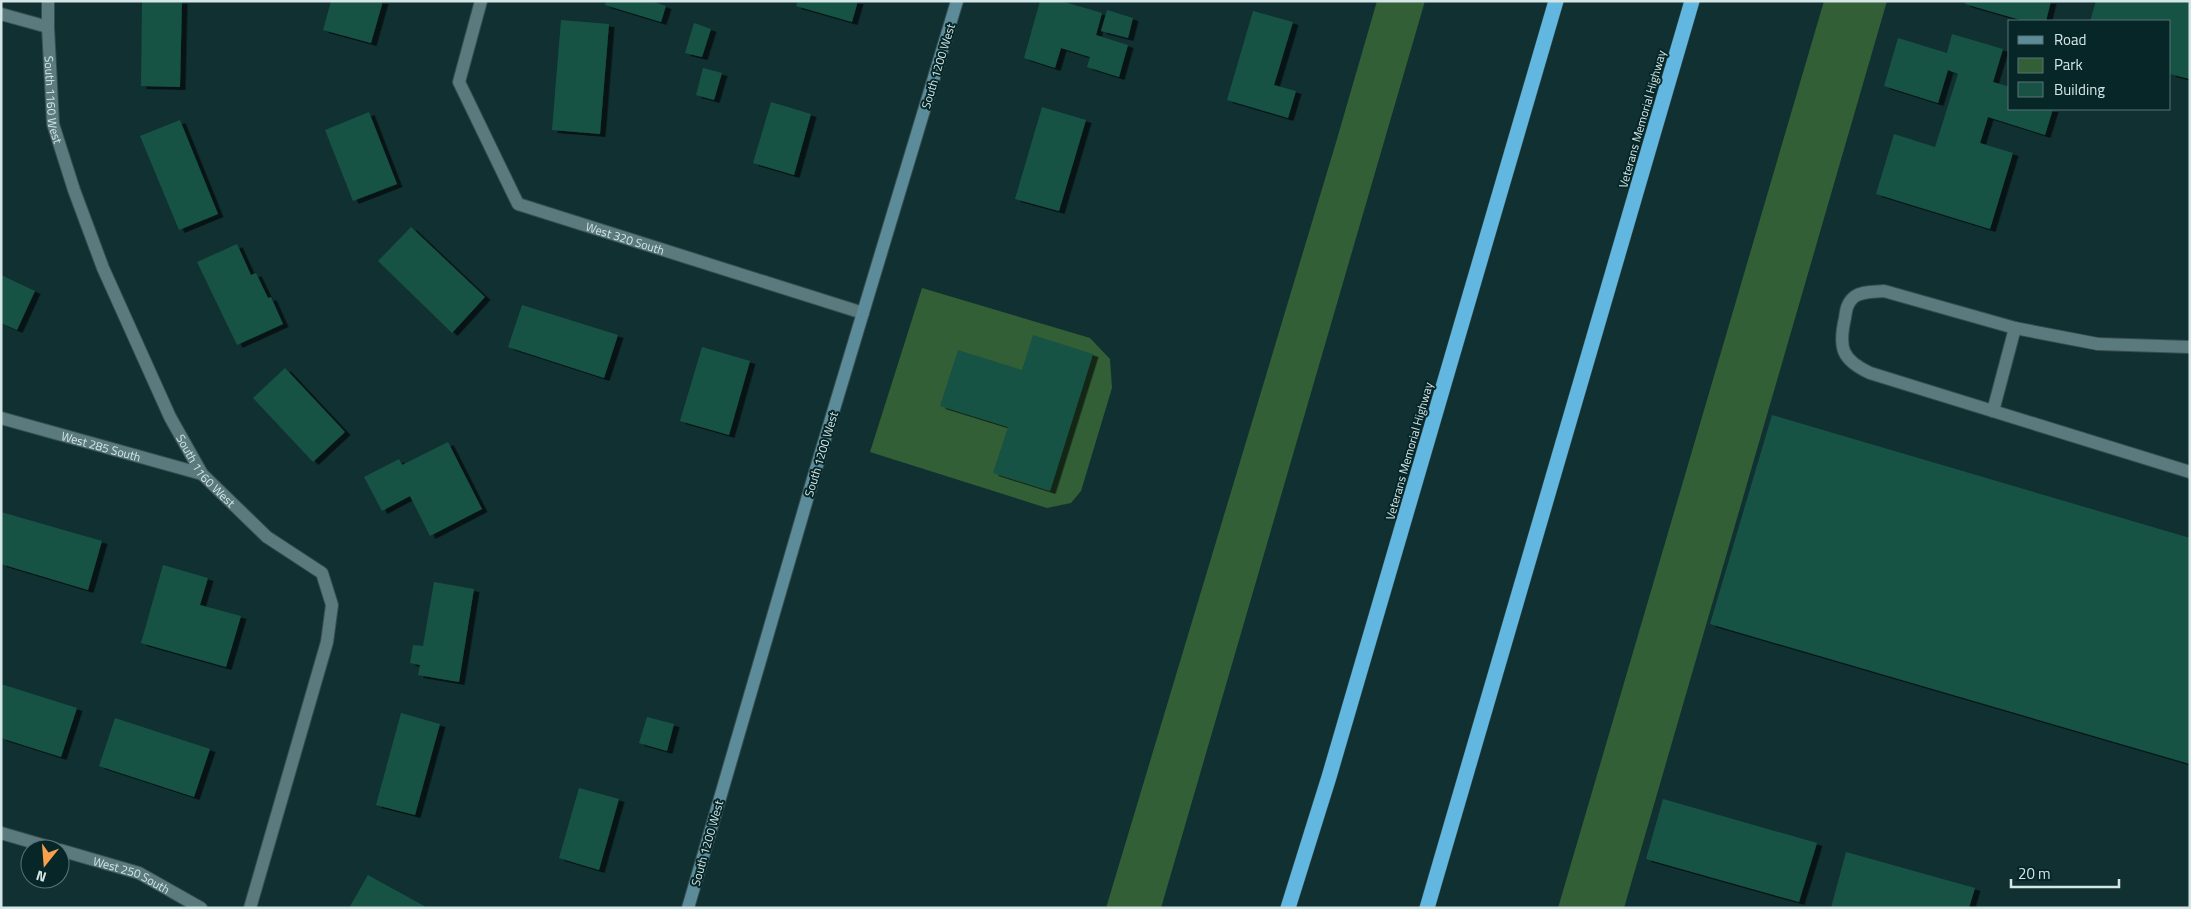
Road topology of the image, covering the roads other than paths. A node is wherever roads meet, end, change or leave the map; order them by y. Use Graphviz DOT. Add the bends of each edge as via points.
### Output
graph roads {
  1 [pos="48,1"];
  2 [pos="481,1"];
  3 [pos="957,1"];
  4 [pos="1556,1"];
  5 [pos="1692,1"];
  6 [pos="1,14"];
  7 [pos="48,27"];
  8 [pos="863,313"];
  9 [pos="2015,328"];
  10 [pos="2190,347"];
  11 [pos="1993,411"];
  12 [pos="1,418"];
  13 [pos="2190,472"];
  14 [pos="202,474"];
  15 [pos="1,833"];
  16 [pos="22,839"];
  17 [pos="70,853"];
  18 [pos="201,908"];
  19 [pos="250,908"];
  20 [pos="688,908"];
  21 [pos="1288,908"];
  22 [pos="1426,908"];
  1 -- 7 [label="street, South 1160 West"];
  2 -- 8 [label="street, West 320 South" via="459,82 518,204"];
  3 -- 8 [label="main road, South 1200 West"];
  4 -- 21 [label="highway, Veterans Memorial Highway"];
  5 -- 22 [label="highway, Veterans Memorial Highway"];
  6 -- 7 [label="street"];
  7 -- 14 [label="street, South 1160 West" via="52,124 74,190 102,268 170,417"];
  8 -- 20 [label="main road, South 1200 West"];
  9 -- 10 [label="street" via="2098,344"];
  9 -- 11 [label="street"];
  9 -- 11 [label="street" via="1884,291 1866,292 1855,296 1848,304 1841,337 1844,353 1856,366"];
  11 -- 13 [label="street"];
  12 -- 14 [label="street, West 285 South"];
  14 -- 19 [label="street, South 1160 West" via="267,537 322,573 332,605 327,642"];
  15 -- 16 [label="street"];
  17 -- 18 [label="street, West 250 South" via="139,873"];
}
